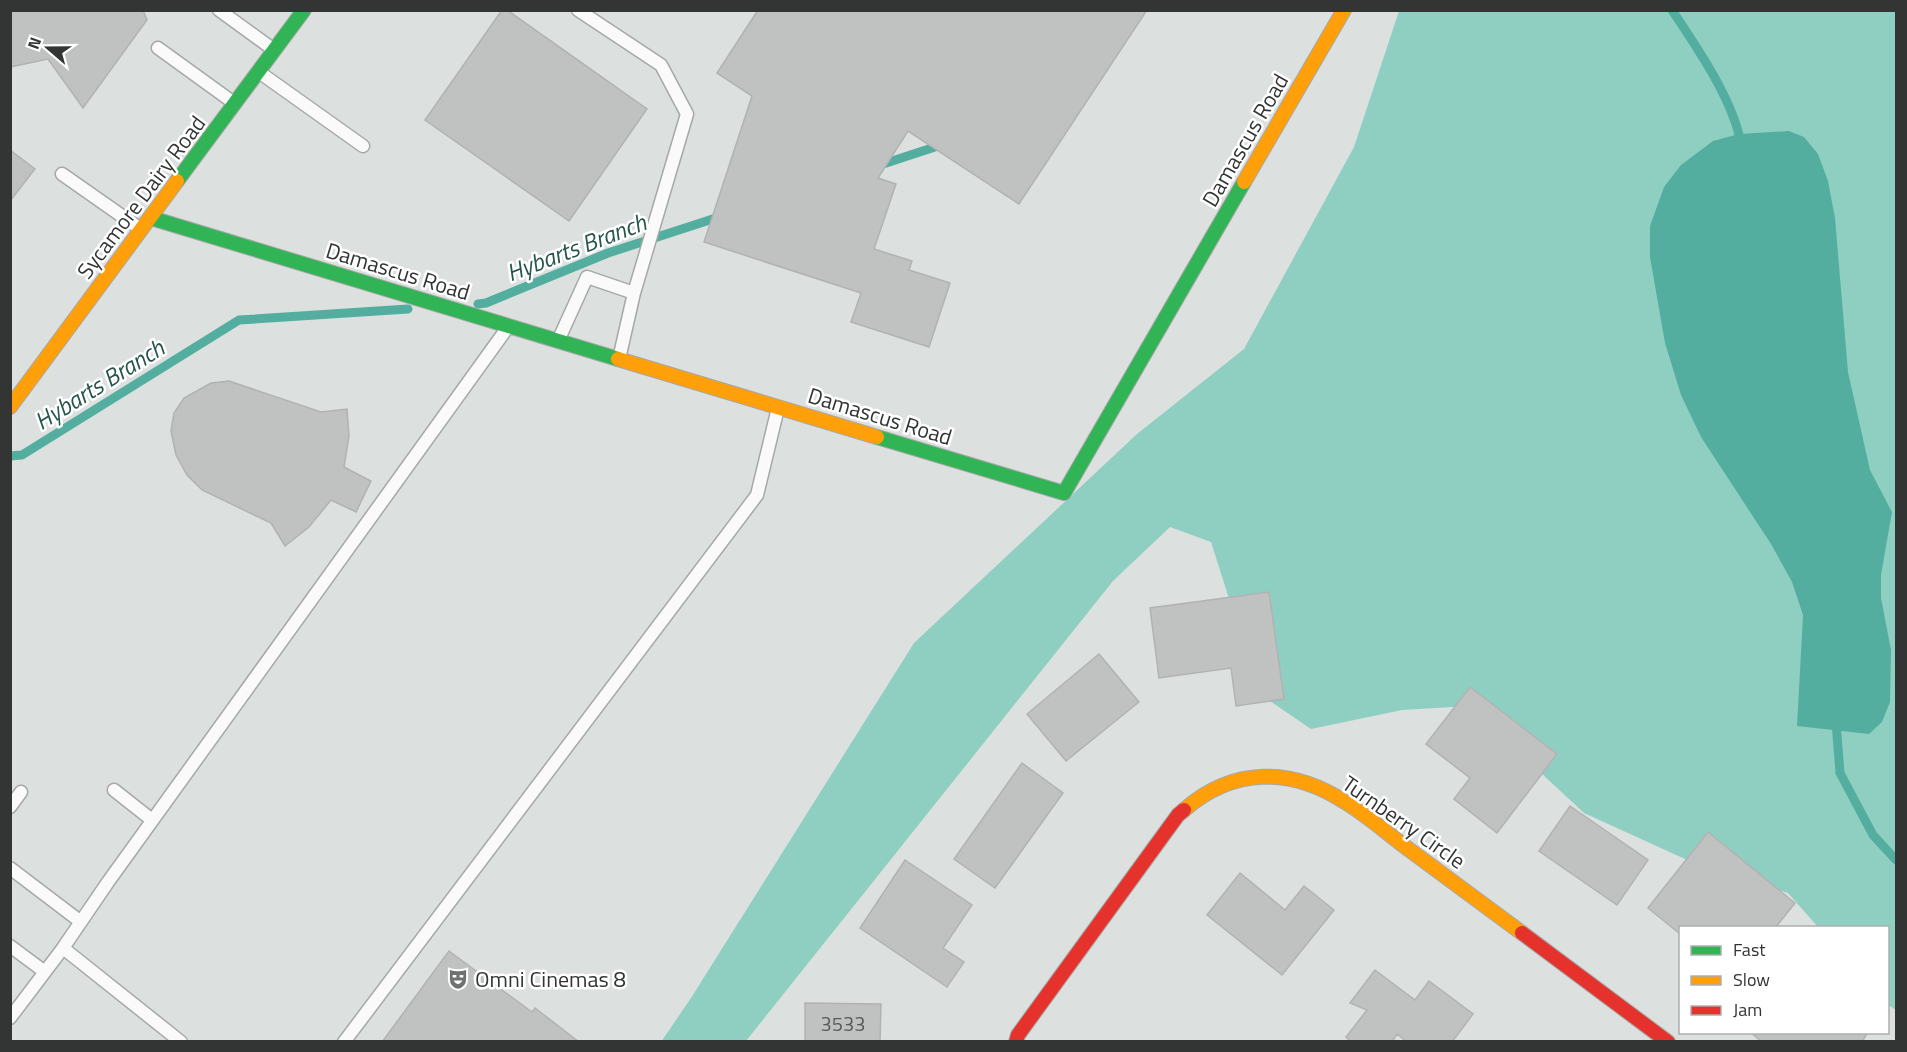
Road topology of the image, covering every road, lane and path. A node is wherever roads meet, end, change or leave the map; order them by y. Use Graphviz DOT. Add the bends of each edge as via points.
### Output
graph roads {
  1 [pos="219,10"];
  2 [pos="304,10"];
  3 [pos="578,10"];
  4 [pos="1344,10"];
  5 [pos="158,48"];
  6 [pos="274,50"];
  7 [pos="258,72"];
  8 [pos="235,104"];
  9 [pos="363,146"];
  10 [pos="62,174"];
  11 [pos="151,218"];
  12 [pos="142,230"];
  13 [pos="634,293"];
  14 [pos="509,326"];
  15 [pos="558,341"];
  16 [pos="619,360"];
  17 [pos="10,407"];
  18 [pos="778,407"];
  19 [pos="114,790"];
  20 [pos="21,792"];
  21 [pos="10,807"];
  22 [pos="152,820"];
  23 [pos="10,868"];
  24 [pos="81,922"];
  25 [pos="10,946"];
  26 [pos="63,948"];
  27 [pos="45,972"];
  28 [pos="10,1018"];
  29 [pos="181,1041"];
  30 [pos="344,1041"];
  31 [pos="1017,1041"];
  32 [pos="1668,1041"];
  1 -- 6 [label="lane"];
  2 -- 6 [label="street, Sycamore Dairy Road"];
  3 -- 13 [label="lane" via="661,65 687,114"];
  4 -- 18 [label="street, Damascus Road" via="1064,493"];
  5 -- 8 [label="lane"];
  6 -- 7 [label="street, Sycamore Dairy Road"];
  7 -- 8 [label="street, Sycamore Dairy Road"];
  7 -- 9 [label="lane"];
  8 -- 11 [label="street, Sycamore Dairy Road"];
  10 -- 12 [label="lane"];
  11 -- 12 [label="street, Sycamore Dairy Road"];
  11 -- 14 [label="street, Damascus Road"];
  12 -- 17 [label="street, Sycamore Dairy Road"];
  13 -- 15 [label="lane" via="587,277"];
  13 -- 16 [label="lane"];
  14 -- 15 [label="street, Damascus Road"];
  14 -- 22 [label="lane"];
  15 -- 16 [label="street, Damascus Road"];
  16 -- 18 [label="street, Damascus Road"];
  18 -- 30 [label="lane" via="757,495"];
  19 -- 22 [label="lane"];
  20 -- 21 [label="lane"];
  22 -- 24 [label="lane"];
  23 -- 24 [label="lane"];
  24 -- 26 [label="lane"];
  25 -- 27 [label="lane"];
  26 -- 27 [label="lane"];
  26 -- 29 [label="lane"];
  27 -- 28 [label="lane"];
  31 -- 32 [label="street, Turnberry Circle" via="1178,815 1209,790 1238,779 1268,775 1308,784 1344,801"];
}
